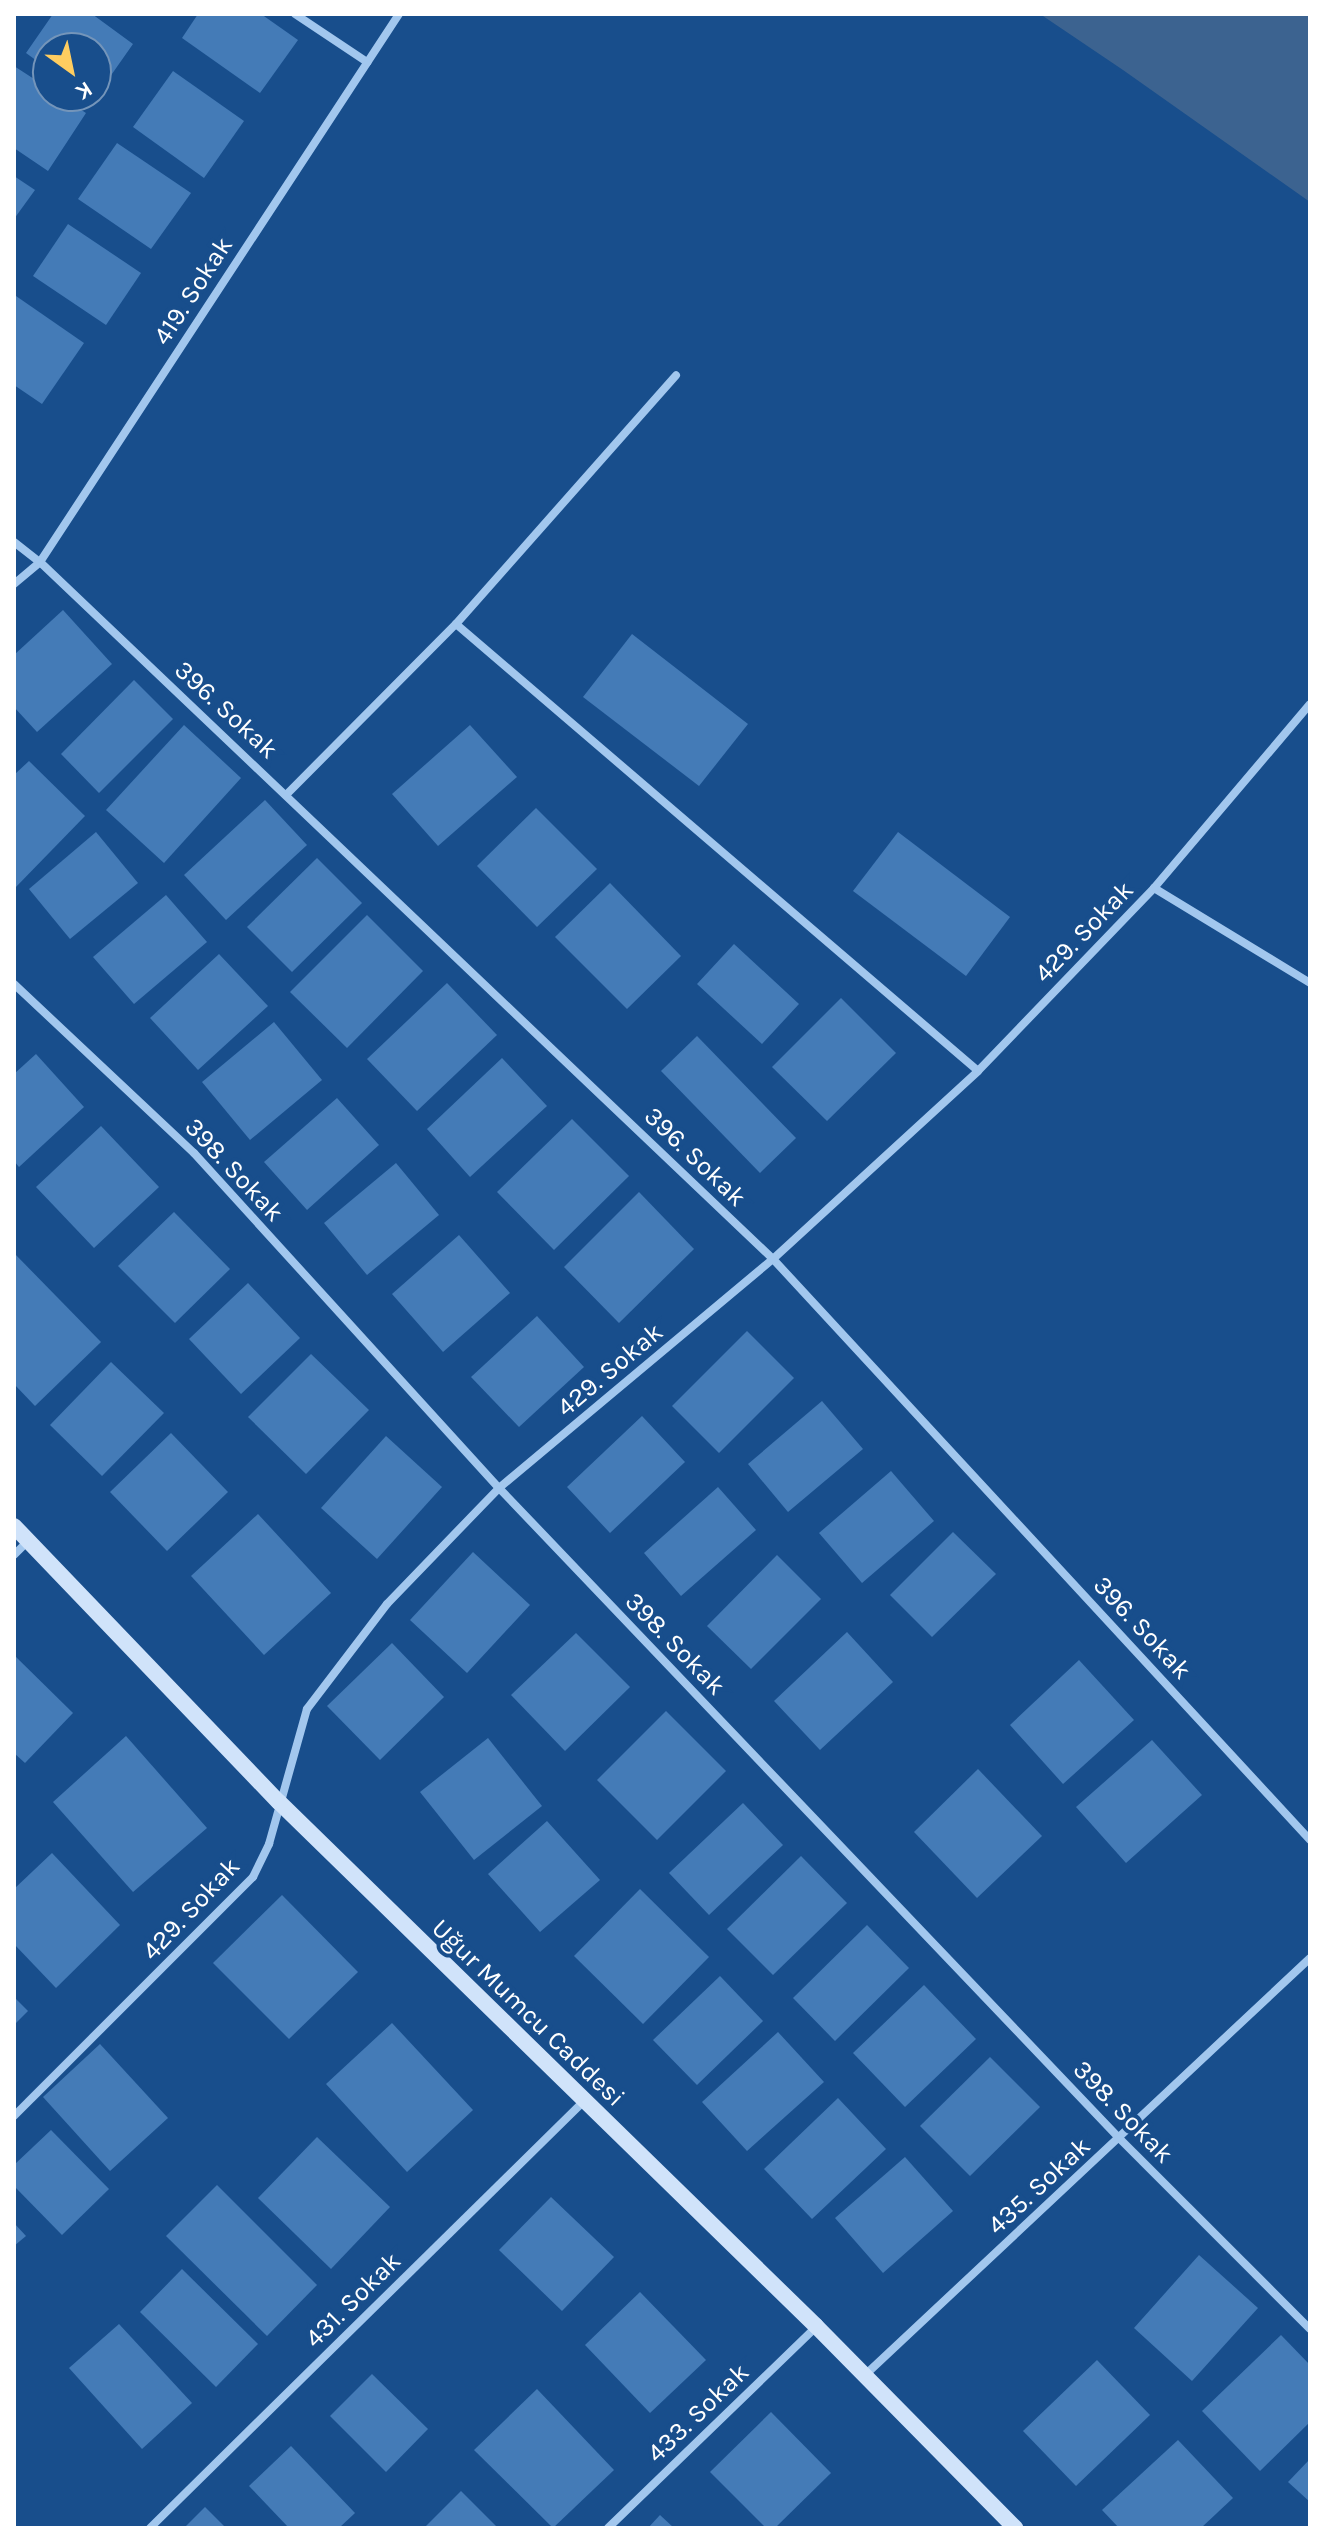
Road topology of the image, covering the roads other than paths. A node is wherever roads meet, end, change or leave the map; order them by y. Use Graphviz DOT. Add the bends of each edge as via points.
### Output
graph roads {
  1 [pos="295,14"];
  2 [pos="399,14"];
  3 [pos="367,62"];
  4 [pos="676,375"];
  5 [pos="14,542"];
  6 [pos="40,562"];
  7 [pos="14,584"];
  8 [pos="456,624"];
  9 [pos="1310,704"];
  10 [pos="286,795"];
  11 [pos="1154,888"];
  12 [pos="1310,983"];
  13 [pos="14,984"];
  14 [pos="978,1071"];
  15 [pos="773,1259"];
  16 [pos="499,1488"];
  17 [pos="14,1526"];
  18 [pos="28,1541"];
  19 [pos="14,1555"];
  20 [pos="279,1802"];
  21 [pos="1310,1840"];
  22 [pos="1310,1958"];
  23 [pos="584,2101"];
  24 [pos="14,2116"];
  25 [pos="1120,2139"];
  26 [pos="816,2326"];
  27 [pos="1310,2329"];
  28 [pos="864,2376"];
  29 [pos="150,2528"];
  30 [pos="608,2528"];
  31 [pos="1015,2528"];
  1 -- 3 [label="street"];
  2 -- 3 [label="street, 419. Sokak"];
  3 -- 6 [label="street, 419. Sokak"];
  4 -- 8 [label="street"];
  5 -- 6 [label="street, 396. Sokak"];
  6 -- 7 [label="street, 419. Sokak"];
  6 -- 10 [label="street, 396. Sokak"];
  8 -- 10 [label="street"];
  8 -- 14 [label="street"];
  9 -- 11 [label="street, 429. Sokak"];
  10 -- 15 [label="street, 396. Sokak"];
  11 -- 12 [label="street"];
  11 -- 14 [label="street, 429. Sokak"];
  13 -- 16 [label="street, 398. Sokak" via="194,1153"];
  14 -- 15 [label="street, 429. Sokak"];
  15 -- 16 [label="street, 429. Sokak"];
  15 -- 21 [label="street, 396. Sokak"];
  16 -- 20 [label="street, 429. Sokak" via="387,1604 332,1670 307,1709"];
  16 -- 25 [label="street, 398. Sokak"];
  17 -- 18 [label="street, Uğur Mumcu Caddesi"];
  18 -- 19 [label="street"];
  18 -- 20 [label="street, Uğur Mumcu Caddesi"];
  20 -- 23 [label="street, Uğur Mumcu Caddesi"];
  20 -- 24 [label="street, 429. Sokak" via="269,1844 233,1901"];
  22 -- 25 [label="street, 435. Sokak"];
  23 -- 26 [label="street, Uğur Mumcu Caddesi"];
  23 -- 29 [label="street, 431. Sokak"];
  25 -- 27 [label="street, 398. Sokak"];
  25 -- 28 [label="street, 435. Sokak"];
  26 -- 28 [label="street, Uğur Mumcu Caddesi"];
  26 -- 30 [label="street, 433. Sokak"];
  28 -- 31 [label="street, Uğur Mumcu Caddesi"];
}
